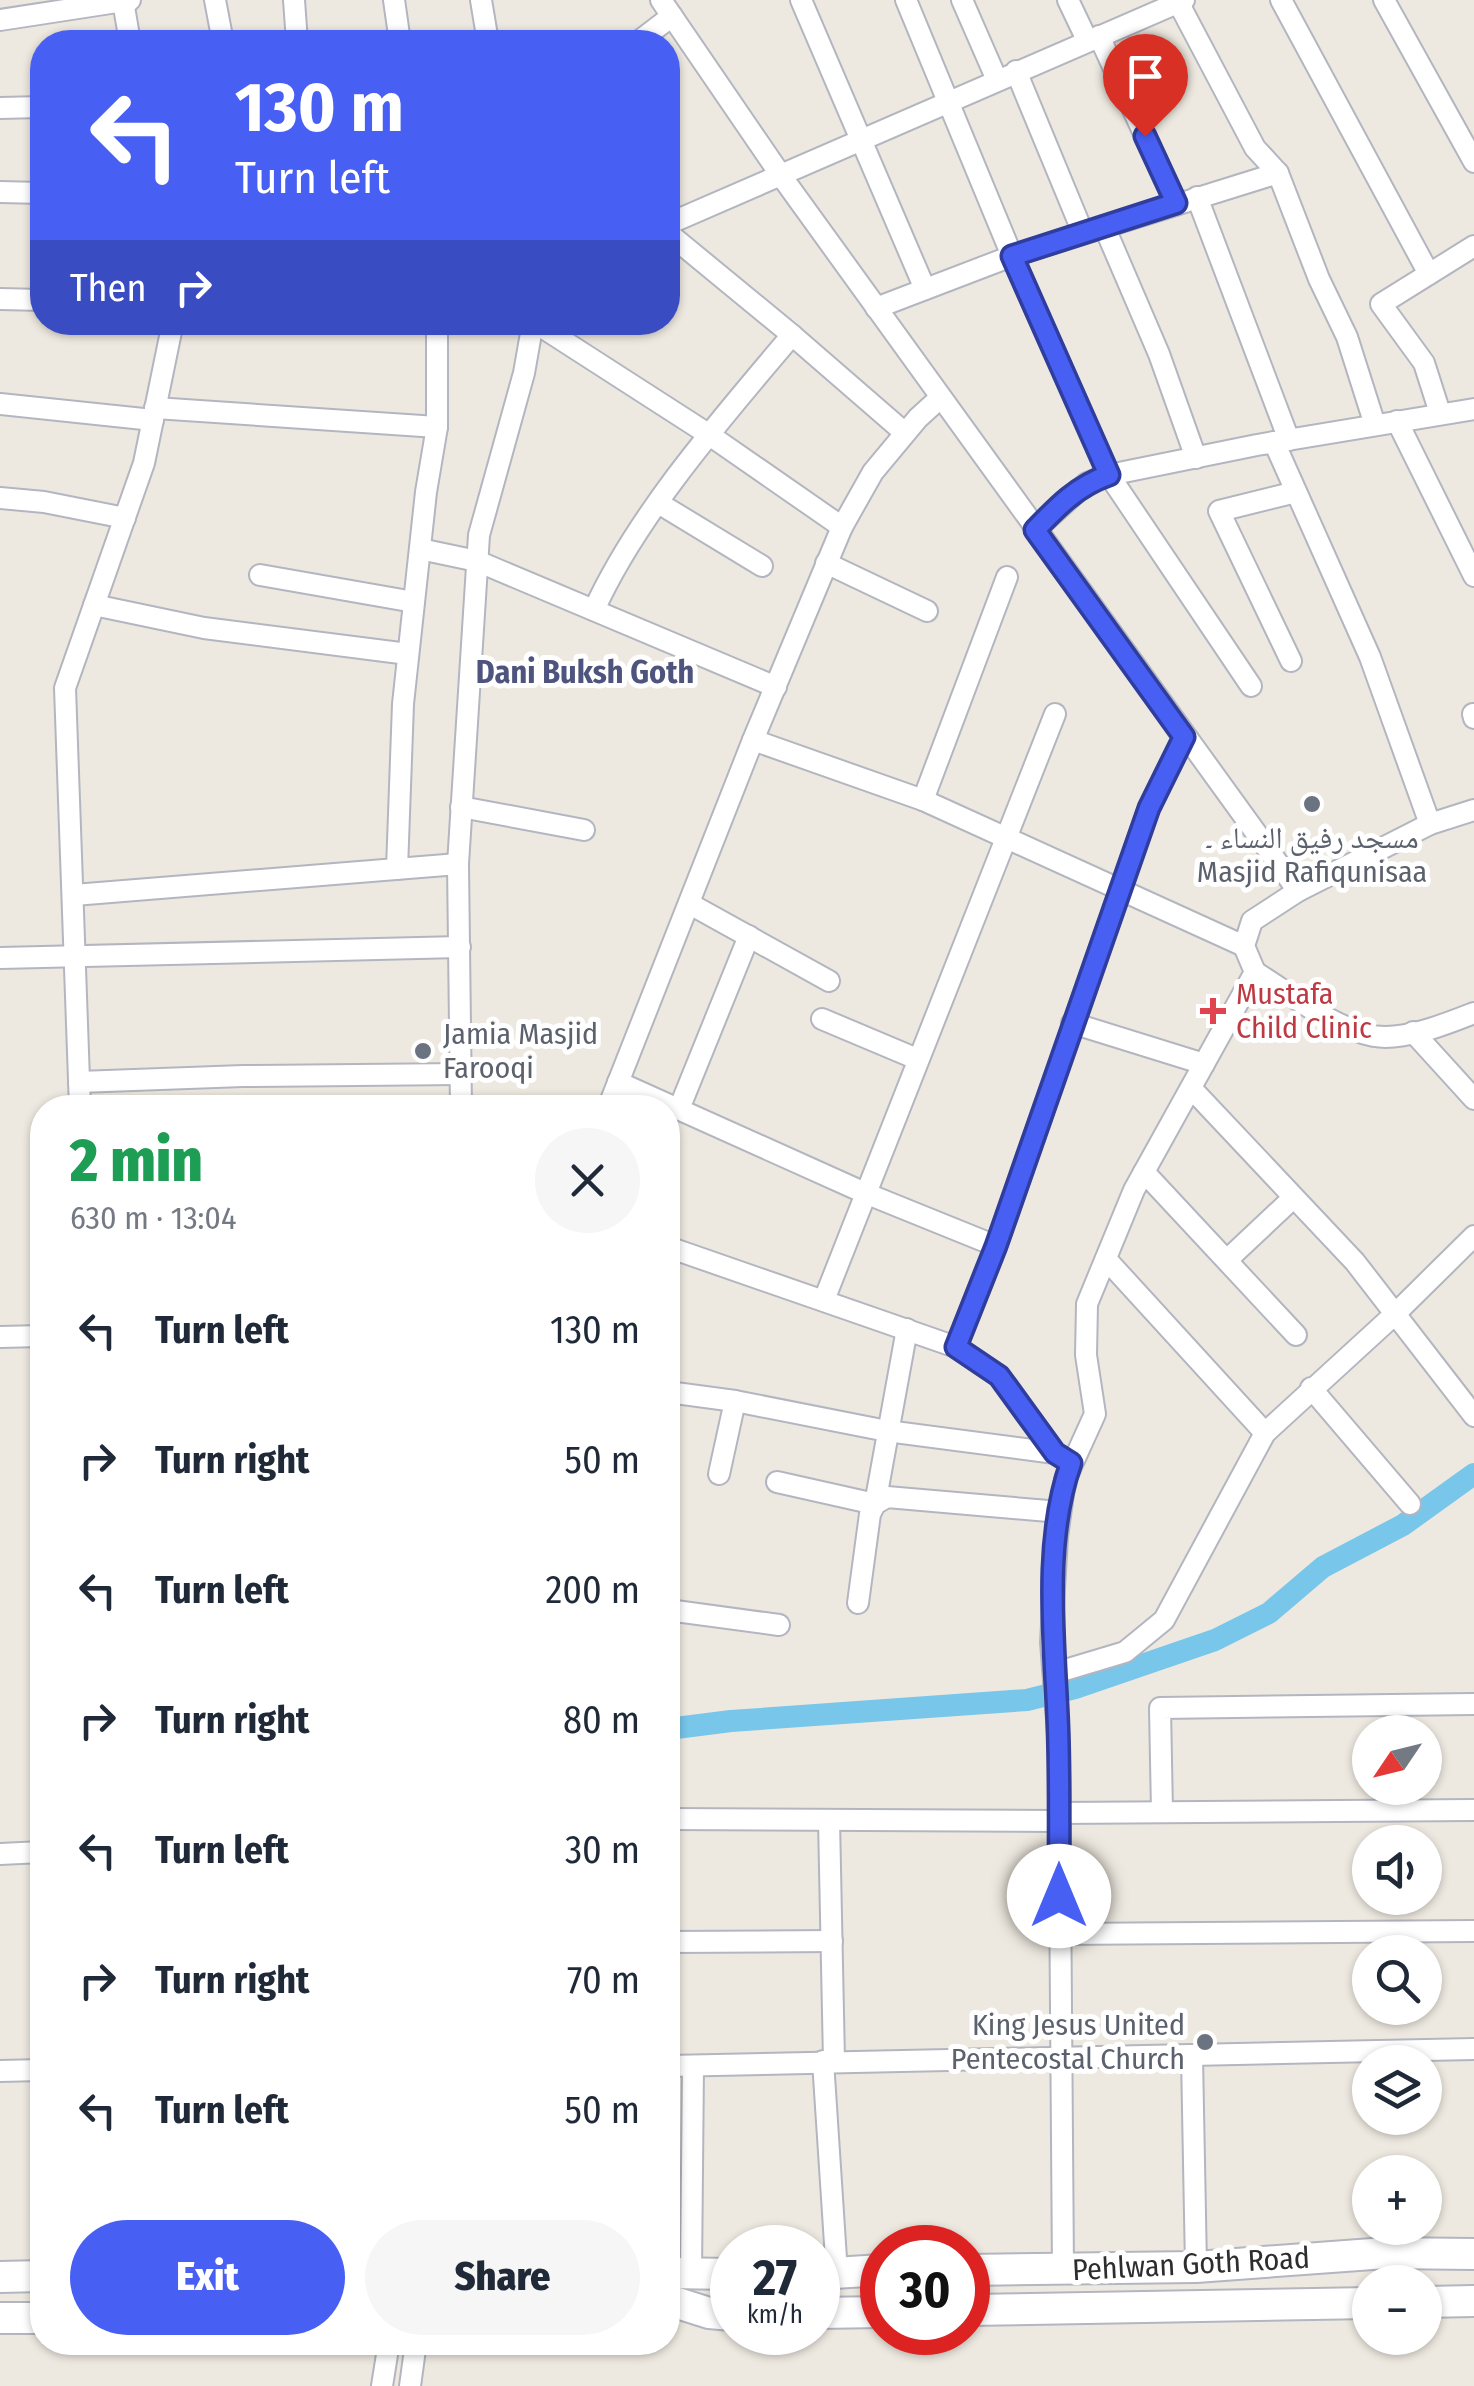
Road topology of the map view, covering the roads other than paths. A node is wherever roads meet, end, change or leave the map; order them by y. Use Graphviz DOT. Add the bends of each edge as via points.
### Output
graph roads {
  1 [pos="126,0"];
  2 [pos="215,0"];
  3 [pos="294,0"];
  4 [pos="394,0"];
  5 [pos="481,0"];
  6 [pos="800,0"];
  7 [pos="906,0"];
  8 [pos="962,0"];
  9 [pos="1068,0"];
  10 [pos="1281,0"];
  11 [pos="1384,0"];
  12 [pos="1175,2"];
  13 [pos="667,8"];
  14 [pos="0,20"];
  15 [pos="129,30"];
  16 [pos="221,30"];
  17 [pos="295,30"];
  18 [pos="398,30"];
  19 [pos="486,30"];
  20 [pos="648,30"];
  21 [pos="1094,38"];
  22 [pos="1006,76"];
  23 [pos="949,102"];
  24 [pos="30,107"];
  25 [pos="0,108"];
  26 [pos="862,141"];
  27 [pos="1474,162"];
  28 [pos="1278,173"];
  29 [pos="782,177"];
  30 [pos="0,192"];
  31 [pos="30,193"];
  32 [pos="1197,196"];
  33 [pos="1176,203"];
  34 [pos="680,219"];
  35 [pos="1094,230"];
  36 [pos="680,244"];
  37 [pos="1474,246"];
  38 [pos="1012,256"];
  39 [pos="1428,274"];
  40 [pos="925,289"];
  41 [pos="0,300"];
  42 [pos="30,300"];
  43 [pos="876,308"];
  44 [pos="170,335"];
  45 [pos="437,335"];
  46 [pos="532,335"];
  47 [pos="554,335"];
  48 [pos="792,335"];
  49 [pos="940,398"];
  50 [pos="0,404"];
  51 [pos="1474,409"];
  52 [pos="1440,413"];
  53 [pos="154,414"];
  54 [pos="1397,421"];
  55 [pos="1375,425"];
  56 [pos="437,427"];
  57 [pos="905,433"];
  58 [pos="708,434"];
  59 [pos="1281,441"];
  60 [pos="1196,458"];
  61 [pos="1109,475"];
  62 [pos="1296,492"];
  63 [pos="0,498"];
  64 [pos="660,504"];
  65 [pos="125,518"];
  66 [pos="842,527"];
  67 [pos="1035,530"];
  68 [pos="420,549"];
  69 [pos="477,561"];
  70 [pos="826,564"];
  71 [pos="762,566"];
  72 [pos="260,576"];
  73 [pos="1474,576"];
  74 [pos="1007,578"];
  75 [pos="414,602"];
  76 [pos="94,605"];
  77 [pos="594,610"];
  78 [pos="927,611"];
  79 [pos="408,654"];
  80 [pos="1291,661"];
  81 [pos="1251,686"];
  82 [pos="776,687"];
  83 [pos="1055,714"];
  84 [pos="1184,737"];
  85 [pos="754,740"];
  86 [pos="923,800"];
  87 [pos="461,807"];
  88 [pos="1474,810"];
  89 [pos="1430,824"];
  90 [pos="584,830"];
  91 [pos="1006,838"];
  92 [pos="458,864"];
  93 [pos="398,869"];
  94 [pos="1121,889"];
  95 [pos="1298,891"];
  96 [pos="74,894"];
  97 [pos="690,904"];
  98 [pos="748,936"];
  99 [pos="460,946"];
  100 [pos="1244,946"];
  101 [pos="74,957"];
  102 [pos="0,958"];
  103 [pos="1255,972"];
  104 [pos="829,981"];
  105 [pos="1474,1013"];
  106 [pos="822,1019"];
  107 [pos="1072,1023"];
  108 [pos="1413,1032"];
  109 [pos="917,1059"];
  110 [pos="1204,1064"];
  111 [pos="461,1074"];
  112 [pos="79,1082"];
  113 [pos="618,1082"];
  114 [pos="1191,1088"];
  115 [pos="80,1095"];
  116 [pos="461,1095"];
  117 [pos="613,1095"];
  118 [pos="647,1095"];
  119 [pos="1474,1099"];
  120 [pos="680,1106"];
  121 [pos="680,1109"];
  122 [pos="1144,1172"];
  123 [pos="865,1192"];
  124 [pos="1292,1198"];
  125 [pos="996,1246"];
  126 [pos="1471,1246"];
  127 [pos="680,1251"];
  128 [pos="1106,1260"];
  129 [pos="1227,1260"];
  130 [pos="824,1300"];
  131 [pos="1395,1314"];
  132 [pos="907,1330"];
  133 [pos="1296,1335"];
  134 [pos="30,1336"];
  135 [pos="0,1337"];
  136 [pos="956,1347"];
  137 [pos="1311,1388"];
  138 [pos="680,1393"];
  139 [pos="736,1400"];
  140 [pos="1474,1416"];
  141 [pos="887,1431"];
  142 [pos="1265,1432"];
  143 [pos="1063,1458"];
  144 [pos="720,1474"];
  145 [pos="777,1482"];
  146 [pos="875,1504"];
  147 [pos="1410,1504"];
  148 [pos="1060,1512"];
  149 [pos="858,1604"];
  150 [pos="680,1612"];
  151 [pos="779,1625"];
  152 [pos="1056,1687"];
  153 [pos="1474,1704"];
  154 [pos="1474,1810"];
  155 [pos="1162,1812"];
  156 [pos="1059,1817"];
  157 [pos="680,1819"];
  158 [pos="829,1820"];
  159 [pos="30,1853"];
  160 [pos="0,1854"];
  161 [pos="1474,1931"];
  162 [pos="1059,1934"];
  163 [pos="832,1941"];
  164 [pos="680,1942"];
  165 [pos="1474,2049"];
  166 [pos="1192,2057"];
  167 [pos="1059,2058"];
  168 [pos="829,2061"];
  169 [pos="680,2066"];
  170 [pos="693,2066"];
  171 [pos="30,2070"];
  172 [pos="0,2071"];
  173 [pos="827,2225"];
  174 [pos="1474,2254"];
  175 [pos="680,2258"];
  176 [pos="1196,2267"];
  177 [pos="990,2270"];
  178 [pos="1062,2270"];
  179 [pos="680,2273"];
  180 [pos="710,2274"];
  181 [pos="30,2276"];
  182 [pos="0,2277"];
  183 [pos="1474,2301"];
  184 [pos="1442,2302"];
  185 [pos="1352,2303"];
  186 [pos="680,2304"];
  187 [pos="990,2310"];
  188 [pos="710,2313"];
  189 [pos="0,2318"];
  190 [pos="30,2318"];
  191 [pos="386,2355"];
  192 [pos="414,2355"];
  193 [pos="382,2386"];
  194 [pos="410,2386"];
  1 -- 14 [label="street"];
  1 -- 15 [label="street"];
  2 -- 16 [label="street"];
  3 -- 17 [label="street"];
  4 -- 18 [label="street"];
  5 -- 19 [label="street"];
  6 -- 26 [label="street"];
  7 -- 23 [label="street"];
  8 -- 22 [label="street"];
  9 -- 21 [label="street"];
  10 -- 39 [label="street"];
  11 -- 27 [label="street"];
  12 -- 21 [label="street"];
  12 -- 28 [label="street" via="1255,148"];
  13 -- 20 [label="street"];
  13 -- 29 [label="street"];
  21 -- 22 [label="street"];
  21 -- 33 [label="street"];
  22 -- 23 [label="street"];
  22 -- 35 [label="street"];
  23 -- 26 [label="street"];
  23 -- 38 [label="street"];
  24 -- 25 [label="street"];
  26 -- 29 [label="street"];
  26 -- 40 [label="street"];
  28 -- 32 [label="street"];
  28 -- 55 [label="street" via="1347,337"];
  29 -- 34 [label="street"];
  29 -- 43 [label="street"];
  30 -- 31 [label="street"];
  32 -- 33 [label="street"];
  32 -- 59 [label="street"];
  33 -- 35 [label="street"];
  35 -- 38 [label="street"];
  35 -- 60 [label="street" via="1159,354"];
  36 -- 48 [label="street"];
  37 -- 39 [label="street"];
  38 -- 40 [label="street"];
  38 -- 61 [label="street"];
  39 -- 52 [label="street" via="1381,304 1424,363"];
  40 -- 43 [label="street"];
  41 -- 42 [label="street"];
  43 -- 49 [label="street"];
  44 -- 53 [label="street"];
  45 -- 56 [label="street"];
  46 -- 69 [label="street"];
  47 -- 58 [label="street"];
  48 -- 57 [label="street"];
  48 -- 58 [label="street"];
  49 -- 57 [label="street"];
  49 -- 67 [label="street"];
  50 -- 53 [label="street"];
  51 -- 52 [label="street"];
  52 -- 54 [label="street"];
  53 -- 56 [label="street"];
  53 -- 65 [label="street"];
  54 -- 55 [label="street"];
  54 -- 73 [label="street"];
  55 -- 59 [label="street"];
  56 -- 68 [label="street"];
  57 -- 66 [label="street"];
  58 -- 64 [label="street"];
  58 -- 66 [label="street"];
  59 -- 60 [label="street"];
  59 -- 62 [label="street"];
  60 -- 61 [label="street"];
  61 -- 67 [label="street" via="1087,482"];
  61 -- 81 [label="street"];
  62 -- 80 [label="street" via="1219,511"];
  62 -- 89 [label="street" via="1370,657"];
  63 -- 65 [label="street"];
  64 -- 71 [label="street"];
  64 -- 77 [label="street"];
  65 -- 76 [label="street"];
  66 -- 70 [label="street"];
  67 -- 84 [label="street"];
  68 -- 69 [label="street"];
  68 -- 75 [label="street"];
  69 -- 77 [label="street"];
  69 -- 87 [label="street"];
  70 -- 78 [label="street"];
  70 -- 82 [label="street"];
  72 -- 75 [label="street"];
  74 -- 86 [label="street"];
  75 -- 79 [label="street"];
  76 -- 79 [label="street" via="204,628"];
  76 -- 96 [label="street" via="66,688"];
  77 -- 82 [label="street"];
  79 -- 93 [label="street"];
  82 -- 85 [label="street"];
  83 -- 91 [label="street"];
  84 -- 94 [label="street" via="1149,808"];
  84 -- 95 [label="street"];
  85 -- 86 [label="street"];
  85 -- 97 [label="street"];
  86 -- 91 [label="street"];
  87 -- 90 [label="street"];
  87 -- 92 [label="street"];
  88 -- 89 [label="street"];
  89 -- 95 [label="street"];
  91 -- 94 [label="street"];
  91 -- 109 [label="street"];
  92 -- 93 [label="street"];
  92 -- 99 [label="street"];
  93 -- 96 [label="street"];
  94 -- 100 [label="street"];
  94 -- 107 [label="street"];
  95 -- 100 [label="street" via="1252,921"];
  96 -- 101 [label="street"];
  97 -- 98 [label="street"];
  97 -- 113 [label="street"];
  98 -- 104 [label="street"];
  98 -- 120 [label="street"];
  99 -- 101 [label="street"];
  99 -- 111 [label="street"];
  100 -- 103 [label="street"];
  101 -- 102 [label="street"];
  101 -- 112 [label="street"];
  103 -- 108 [label="street" via="1330,1019 1376,1036"];
  103 -- 110 [label="street"];
  105 -- 108 [label="street"];
  106 -- 109 [label="street"];
  107 -- 110 [label="street"];
  107 -- 125 [label="street"];
  108 -- 119 [label="street"];
  109 -- 123 [label="street"];
  110 -- 114 [label="street"];
  111 -- 112 [label="street"];
  111 -- 116 [label="street"];
  112 -- 115 [label="street"];
  113 -- 117 [label="street"];
  113 -- 118 [label="street"];
  114 -- 122 [label="street"];
  114 -- 124 [label="street"];
  121 -- 123 [label="street"];
  122 -- 128 [label="street"];
  122 -- 129 [label="street"];
  123 -- 125 [label="street"];
  123 -- 130 [label="street"];
  124 -- 129 [label="street"];
  124 -- 131 [label="street"];
  125 -- 136 [label="street"];
  126 -- 131 [label="street"];
  127 -- 130 [label="street"];
  128 -- 142 [label="street"];
  128 -- 143 [label="street" via="1086,1304 1095,1414"];
  129 -- 133 [label="street"];
  130 -- 132 [label="street"];
  131 -- 137 [label="street"];
  131 -- 140 [label="street"];
  132 -- 136 [label="street"];
  132 -- 141 [label="street"];
  134 -- 135 [label="street"];
  136 -- 143 [label="street" via="999,1376"];
  137 -- 142 [label="street"];
  137 -- 147 [label="street"];
  138 -- 139 [label="street"];
  139 -- 141 [label="street"];
  139 -- 144 [label="street"];
  141 -- 143 [label="street"];
  141 -- 146 [label="street"];
  142 -- 152 [label="street" via="1164,1620 1126,1652"];
  143 -- 148 [label="street"];
  145 -- 146 [label="street"];
  146 -- 148 [label="street" via="888,1497"];
  146 -- 149 [label="street"];
  148 -- 152 [label="street" via="1052,1642"];
  150 -- 151 [label="street"];
  152 -- 156 [label="street"];
  153 -- 155 [label="street" via="1160,1708"];
  154 -- 155 [label="street"];
  155 -- 156 [label="street"];
  156 -- 158 [label="street"];
  156 -- 162 [label="street"];
  157 -- 158 [label="street"];
  158 -- 163 [label="street"];
  159 -- 160 [label="street"];
  161 -- 162 [label="street"];
  162 -- 167 [label="street"];
  163 -- 164 [label="street"];
  163 -- 168 [label="street"];
  165 -- 166 [label="street"];
  166 -- 167 [label="street"];
  166 -- 176 [label="street"];
  167 -- 168 [label="street"];
  167 -- 178 [label="street"];
  168 -- 170 [label="street"];
  168 -- 173 [label="street"];
  169 -- 170 [label="street"];
  170 -- 175 [label="street"];
  171 -- 172 [label="street"];
  174 -- 176 [label="main road, Pehlwan Goth Road" via="1386,2253"];
  176 -- 178 [label="main road, Pehlwan Goth Road"];
  177 -- 178 [label="main road, Pehlwan Goth Road"];
  179 -- 180 [label="main road"];
  181 -- 182 [label="main road"];
  183 -- 184 [label="main road"];
  185 -- 187 [label="main road, Pehlwan Goth Road"];
  186 -- 188 [label="main road"];
  189 -- 190 [label="main road"];
  191 -- 193 [label="street"];
  192 -- 194 [label="street"];
}
